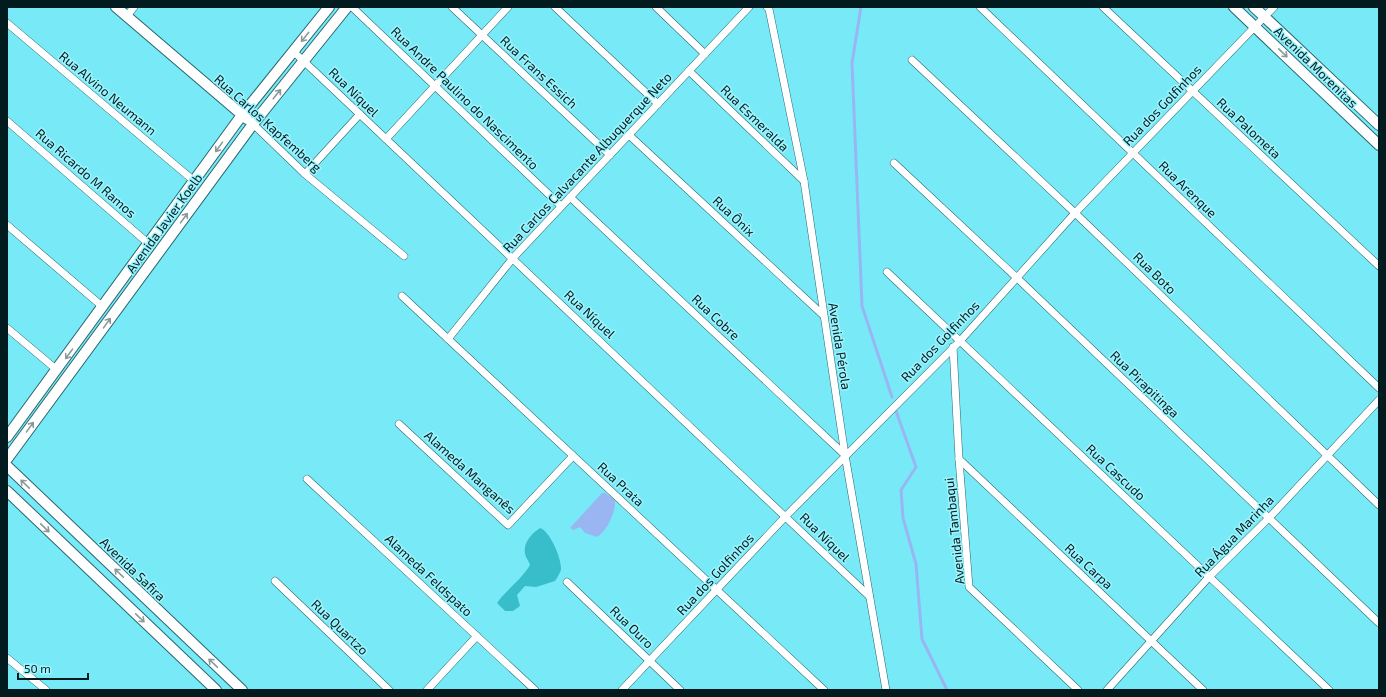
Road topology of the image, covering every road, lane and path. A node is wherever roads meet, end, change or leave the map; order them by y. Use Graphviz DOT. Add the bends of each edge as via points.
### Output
graph roads {
  1 [pos="116,7"];
  2 [pos="134,7"];
  3 [pos="329,7"];
  4 [pos="347,7"];
  5 [pos="352,7"];
  6 [pos="452,7"];
  7 [pos="508,7"];
  8 [pos="555,7"];
  9 [pos="656,7"];
  10 [pos="750,7"];
  11 [pos="767,7"];
  12 [pos="980,7"];
  13 [pos="1103,7"];
  14 [pos="1234,7"];
  15 [pos="1254,7"];
  16 [pos="1274,7"];
  17 [pos="127,16"];
  18 [pos="1264,16"];
  19 [pos="7,23"];
  20 [pos="1254,26"];
  21 [pos="482,36"];
  22 [pos="293,51"];
  23 [pos="705,54"];
  24 [pos="912,60"];
  25 [pos="304,61"];
  26 [pos="689,71"];
  27 [pos="435,86"];
  28 [pos="1192,92"];
  29 [pos="658,104"];
  30 [pos="360,114"];
  31 [pos="242,115"];
  32 [pos="7,121"];
  33 [pos="253,124"];
  34 [pos="1379,125"];
  35 [pos="629,135"];
  36 [pos="386,139"];
  37 [pos="1379,145"];
  38 [pos="1134,153"];
  39 [pos="610,155"];
  40 [pos="894,163"];
  41 [pos="305,174"];
  42 [pos="194,181"];
  43 [pos="804,181"];
  44 [pos="570,197"];
  45 [pos="561,206"];
  46 [pos="1075,213"];
  47 [pos="7,225"];
  48 [pos="149,244"];
  49 [pos="404,256"];
  50 [pos="513,258"];
  51 [pos="1379,266"];
  52 [pos="887,272"];
  53 [pos="1016,277"];
  54 [pos="402,296"];
  55 [pos="103,307"];
  56 [pos="823,315"];
  57 [pos="7,328"];
  58 [pos="448,339"];
  59 [pos="960,341"];
  60 [pos="953,347"];
  61 [pos="57,370"];
  62 [pos="1379,388"];
  63 [pos="1379,400"];
  64 [pos="399,424"];
  65 [pos="7,438"];
  66 [pos="845,455"];
  67 [pos="1327,455"];
  68 [pos="573,456"];
  69 [pos="7,459"];
  70 [pos="959,459"];
  71 [pos="7,466"];
  72 [pos="307,479"];
  73 [pos="7,491"];
  74 [pos="1379,505"];
  75 [pos="786,516"];
  76 [pos="1269,518"];
  77 [pos="1209,577"];
  78 [pos="275,581"];
  79 [pos="567,582"];
  80 [pos="716,590"];
  81 [pos="869,596"];
  82 [pos="1379,623"];
  83 [pos="477,636"];
  84 [pos="1152,641"];
  85 [pos="7,658"];
  86 [pos="650,661"];
  87 [pos="46,690"];
  88 [pos="216,690"];
  89 [pos="242,690"];
  90 [pos="390,690"];
  91 [pos="427,690"];
  92 [pos="535,690"];
  93 [pos="622,690"];
  94 [pos="680,690"];
  95 [pos="824,690"];
  96 [pos="886,690"];
  97 [pos="1078,690"];
  98 [pos="1107,690"];
  99 [pos="1203,690"];
  100 [pos="1329,690"];
  1 -- 17 [label="street, Rua Carlos Kapfemberg"];
  2 -- 17 [label="street"];
  3 -- 22 [label="street, Avenida Javier Koelb, one-way"];
  4 -- 25 [label="street, Avenida Javier Koelb"];
  5 -- 27 [label="street, Rua Andre Paulino do Nascimento"];
  6 -- 21 [label="street, Rua Frans Essich"];
  7 -- 21 [label="street"];
  8 -- 29 [label="street"];
  9 -- 23 [label="street"];
  10 -- 23 [label="street, Rua Carlos Calvacante Albuquerque Neto"];
  11 -- 43 [label="street, Avenida Pérola"];
  12 -- 38 [label="street, Rua Arenque"];
  13 -- 28 [label="street, Rua Palometa"];
  14 -- 20 [label="street, Avenida Morenitas"];
  15 -- 18 [label="street, Avenida Morenitas"];
  16 -- 18 [label="street, Rua dos Golfinhos"];
  17 -- 31 [label="street, Rua Carlos Kapfemberg"];
  18 -- 20 [label="street, Rua dos Golfinhos"];
  18 -- 34 [label="street, Avenida Morenitas"];
  19 -- 42 [label="street, Rua Alvino Neumann"];
  20 -- 28 [label="street, Rua dos Golfinhos"];
  20 -- 37 [label="street, Avenida Morenitas, one-way"];
  21 -- 27 [label="street"];
  21 -- 39 [label="street, Rua Frans Essich"];
  22 -- 25 [label="street, Rua Níquel"];
  22 -- 31 [label="street, Avenida Javier Koelb"];
  23 -- 26 [label="street, Rua Carlos Calvacante Albuquerque Neto"];
  24 -- 46 [label="street, Rua Boto"];
  25 -- 30 [label="street, Rua Níquel"];
  33 -- 25 [label="street, Avenida Javier Koelb, one-way"];
  26 -- 29 [label="street, Rua Carlos Calvacante Albuquerque Neto"];
  26 -- 43 [label="street, Rua Esmeralda"];
  27 -- 36 [label="street"];
  27 -- 45 [label="street, Rua Andre Paulino do Nascimento"];
  28 -- 38 [label="street, Rua dos Golfinhos"];
  28 -- 51 [label="street, Rua Palometa"];
  29 -- 35 [label="street, Rua Carlos Calvacante Albuquerque Neto"];
  30 -- 36 [label="street, Rua Níquel"];
  30 -- 41 [label="street"];
  31 -- 33 [label="street, Rua Carlos Kapfemberg"];
  31 -- 42 [label="street, Avenida Javier Koelb, one-way"];
  32 -- 48 [label="street, Rua Ricardo M Ramos"];
  33 -- 41 [label="street, Rua Carlos Kapfemberg"];
  69 -- 33 [label="street, Avenida Javier Koelb, one-way"];
  35 -- 39 [label="street, Rua Carlos Calvacante Albuquerque Neto"];
  35 -- 56 [label="street, Rua Ônix"];
  36 -- 50 [label="street, Rua Níquel"];
  38 -- 46 [label="street, Rua dos Golfinhos"];
  38 -- 62 [label="street, Rua Arenque"];
  39 -- 44 [label="street, Rua Carlos Calvacante Albuquerque Neto"];
  40 -- 53 [label="street, Rua Pirapitinga"];
  41 -- 49 [label="street, Rua Carlos Kapfemberg"];
  42 -- 48 [label="street, Avenida Javier Koelb"];
  43 -- 56 [label="street, Avenida Pérola"];
  44 -- 45 [label="street, Rua Carlos Calvacante Albuquerque Neto"];
  44 -- 66 [label="street, Rua Cobre"];
  45 -- 50 [label="street, Rua Carlos Calvacante Albuquerque Neto"];
  46 -- 53 [label="street, Rua dos Golfinhos"];
  46 -- 67 [label="street, Rua Boto"];
  47 -- 55 [label="street"];
  48 -- 55 [label="street, Avenida Javier Koelb"];
  50 -- 58 [label="street, Rua Carlos Calvacante Albuquerque Neto"];
  50 -- 75 [label="street, Rua Níquel"];
  52 -- 59 [label="street, Rua Cascudo"];
  53 -- 59 [label="street, Rua dos Golfinhos"];
  53 -- 76 [label="street, Rua Pirapitinga"];
  54 -- 58 [label="street, Rua Prata"];
  55 -- 61 [label="street, Avenida Javier Koelb, one-way"];
  56 -- 66 [label="street, Avenida Pérola"];
  57 -- 61 [label="street"];
  58 -- 68 [label="street, Rua Prata"];
  59 -- 60 [label="street, Rua dos Golfinhos"];
  59 -- 77 [label="street, Rua Cascudo"];
  60 -- 66 [label="street, Rua dos Golfinhos"];
  60 -- 70 [label="street, Avenida Tambaqui"];
  61 -- 65 [label="street, Avenida Javier Koelb"];
  63 -- 67 [label="street, Rua Água Marinha"];
  64 -- 68 [label="street, Alameda Manganês" via="508,525"];
  66 -- 75 [label="street, Rua dos Golfinhos"];
  66 -- 81 [label="street, Avenida Pérola"];
  67 -- 74 [label="street, Rua Boto"];
  67 -- 76 [label="street, Rua Água Marinha"];
  68 -- 80 [label="street, Rua Prata"];
  70 -- 84 [label="street, Rua Carpa"];
  70 -- 97 [label="street, Avenida Tambaqui" via="969,587"];
  89 -- 71 [label="street, Avenida Safira, one-way"];
  72 -- 83 [label="street, Alameda Feldspato"];
  73 -- 88 [label="street, one-way"];
  75 -- 80 [label="street, Rua dos Golfinhos"];
  75 -- 81 [label="street, Rua Níquel"];
  76 -- 77 [label="street, Rua Água Marinha"];
  76 -- 82 [label="street, Rua Pirapitinga"];
  77 -- 84 [label="street, Rua Água Marinha"];
  77 -- 100 [label="street, Rua Cascudo"];
  78 -- 90 [label="street, Rua Quartzo"];
  79 -- 86 [label="street, Rua Ouro"];
  80 -- 86 [label="street, Rua dos Golfinhos"];
  80 -- 95 [label="street, Rua Prata"];
  81 -- 96 [label="street, Avenida Pérola"];
  83 -- 91 [label="street"];
  83 -- 92 [label="street, Alameda Feldspato"];
  84 -- 98 [label="street, Rua Água Marinha"];
  84 -- 99 [label="street, Rua Carpa"];
  85 -- 87 [label="street"];
  86 -- 93 [label="street, Rua dos Golfinhos"];
  86 -- 94 [label="street, Rua Ouro"];
}
